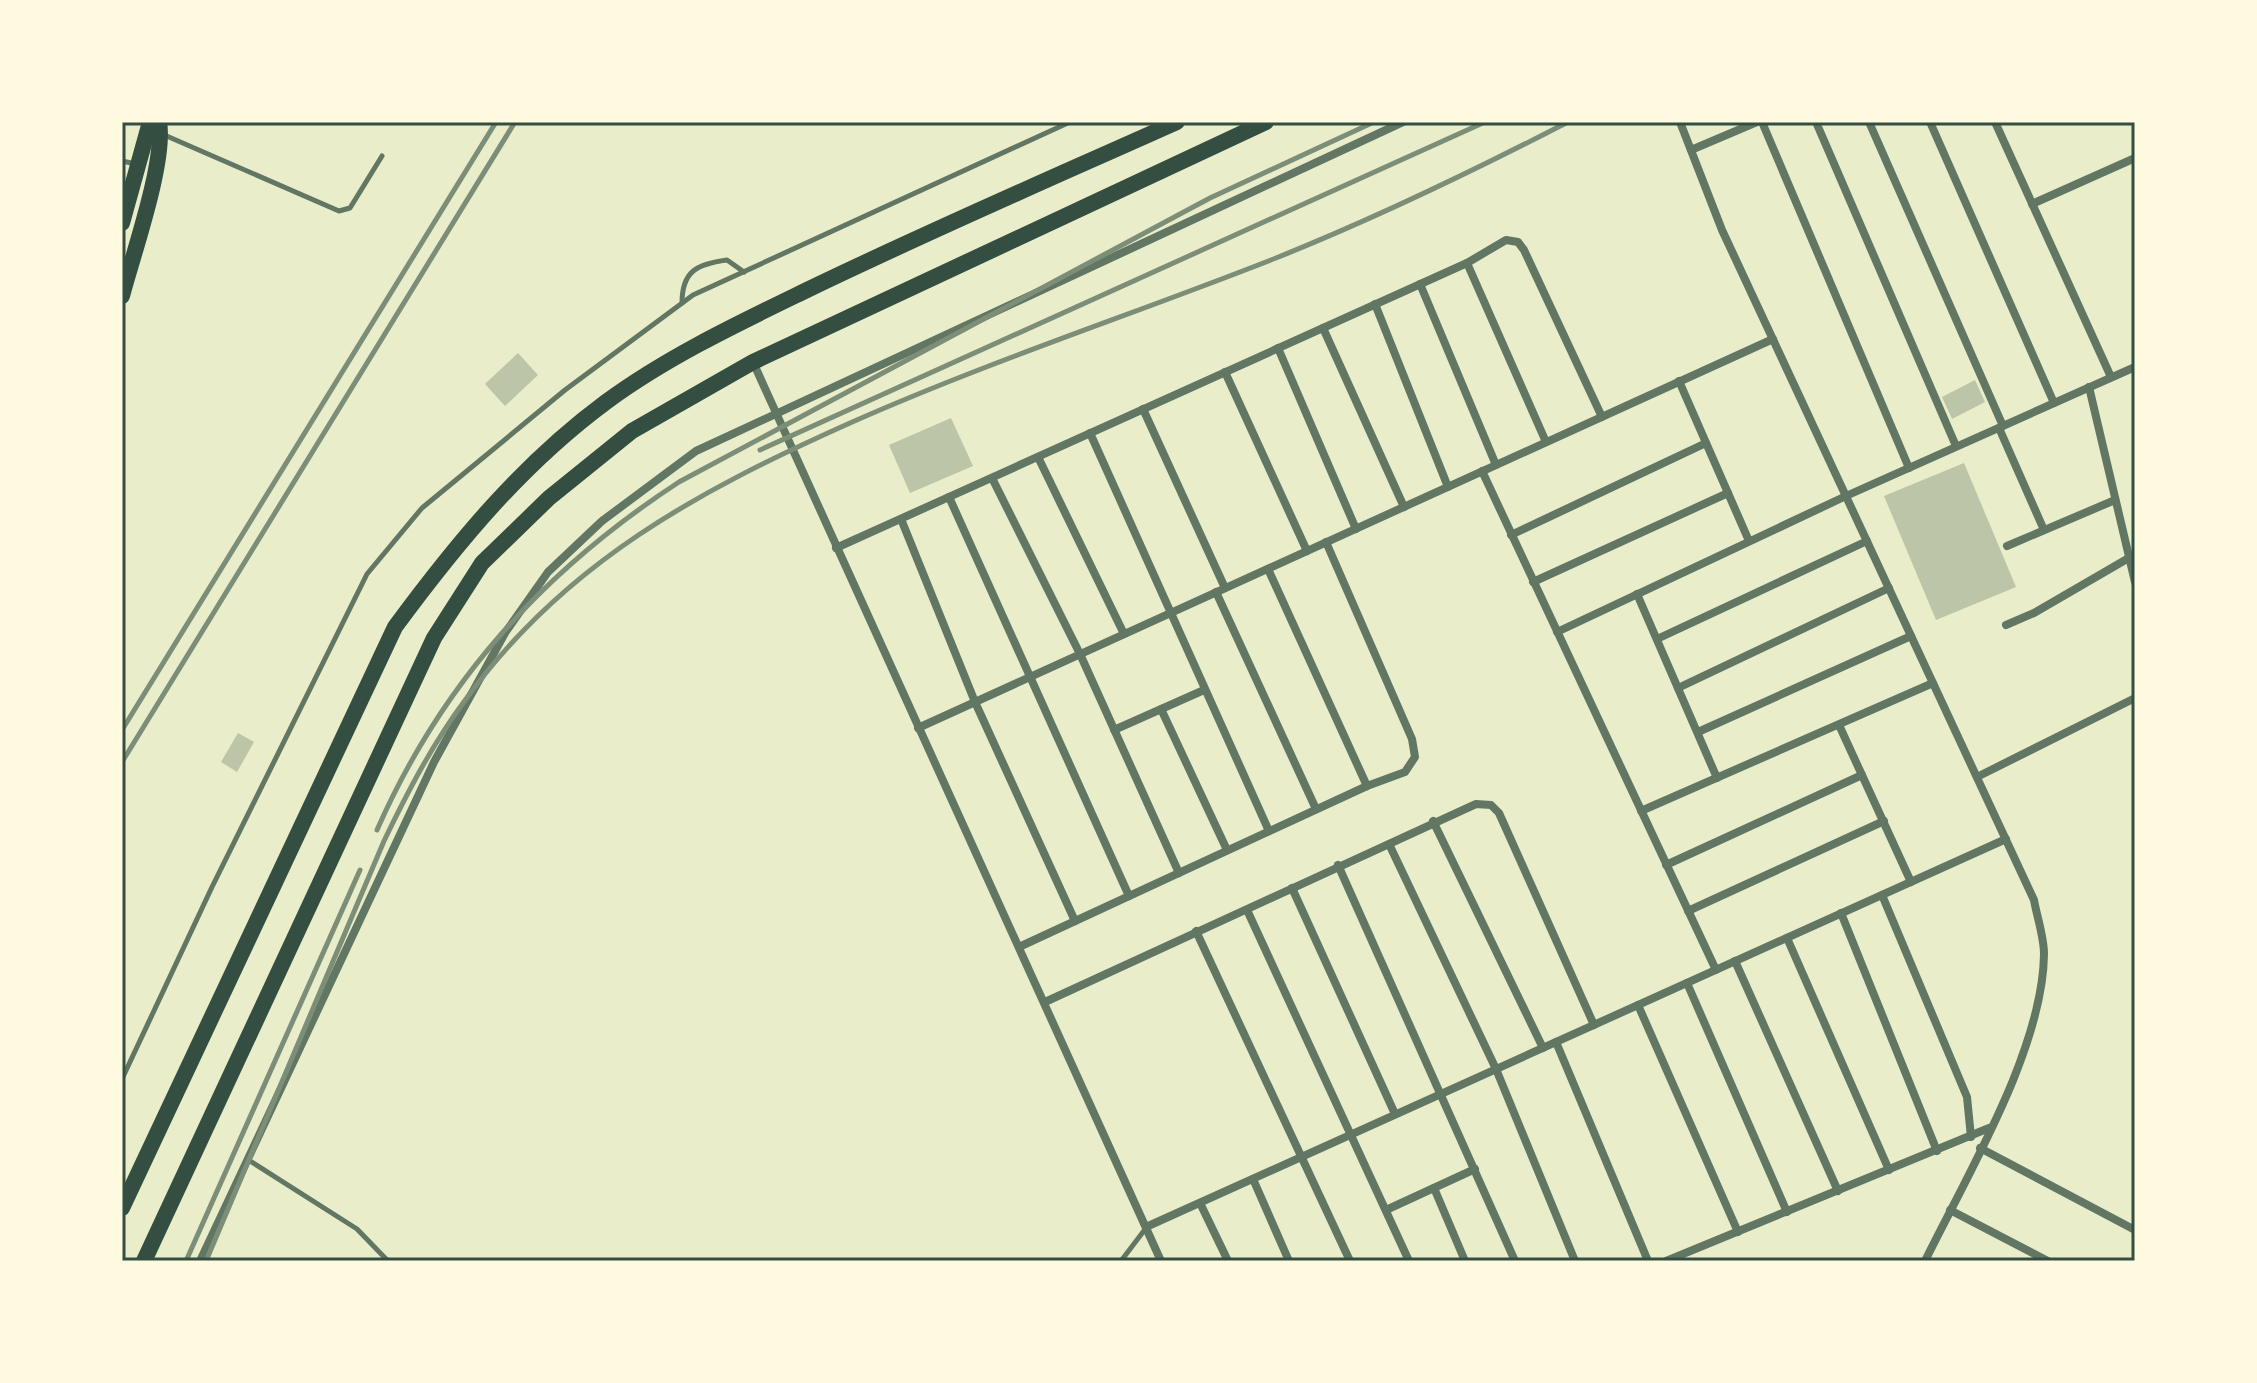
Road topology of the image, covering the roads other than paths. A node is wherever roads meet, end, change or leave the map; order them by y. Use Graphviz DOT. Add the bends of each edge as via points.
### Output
graph roads {
  1 [pos="1070,122"];
  2 [pos="1177,122"];
  3 [pos="1266,122"];
  4 [pos="1403,122"];
  5 [pos="1680,122"];
  6 [pos="1760,122"];
  7 [pos="1816,122"];
  8 [pos="1869,122"];
  9 [pos="1930,122"];
  10 [pos="1995,122"];
  11 [pos="157,126"];
  12 [pos="1691,150"];
  13 [pos="382,156"];
  14 [pos="2135,158"];
  15 [pos="129,163"];
  16 [pos="2032,204"];
  17 [pos="122,223"];
  18 [pos="1467,263"];
  19 [pos="744,272"];
  20 [pos="1420,284"];
  21 [pos="122,296"];
  22 [pos="682,304"];
  23 [pos="1375,304"];
  24 [pos="1323,328"];
  25 [pos="1773,339"];
  26 [pos="1278,348"];
  27 [pos="753,362"];
  28 [pos="2135,367"];
  29 [pos="1225,372"];
  30 [pos="2111,377"];
  31 [pos="1679,381"];
  32 [pos="2089,387"];
  33 [pos="2054,403"];
  34 [pos="1143,409"];
  35 [pos="774,414"];
  36 [pos="1602,417"];
  37 [pos="2001,427"];
  38 [pos="1090,433"];
  39 [pos="1546,442"];
  40 [pos="1706,443"];
  41 [pos="1956,446"];
  42 [pos="1038,457"];
  43 [pos="1496,465"];
  44 [pos="1909,468"];
  45 [pos="1482,471"];
  46 [pos="992,478"];
  47 [pos="1448,487"];
  48 [pos="1728,493"];
  49 [pos="1846,496"];
  50 [pos="949,497"];
  51 [pos="2115,500"];
  52 [pos="1404,507"];
  53 [pos="901,519"];
  54 [pos="1356,529"];
  55 [pos="2044,530"];
  56 [pos="1511,535"];
  57 [pos="1749,541"];
  58 [pos="1867,541"];
  59 [pos="1326,542"];
  60 [pos="2007,546"];
  61 [pos="836,548"];
  62 [pos="1307,551"];
  63 [pos="2127,559"];
  64 [pos="1268,569"];
  65 [pos="1533,582"];
  66 [pos="2135,582"];
  67 [pos="1889,588"];
  68 [pos="1220,590"];
  69 [pos="1637,594"];
  70 [pos="1170,613"];
  71 [pos="2006,625"];
  72 [pos="1557,632"];
  73 [pos="1124,634"];
  74 [pos="1911,636"];
  75 [pos="1657,639"];
  76 [pos="1080,654"];
  77 [pos="1029,678"];
  78 [pos="1933,683"];
  79 [pos="1678,688"];
  80 [pos="1204,690"];
  81 [pos="2135,698"];
  82 [pos="975,702"];
  83 [pos="1161,709"];
  84 [pos="1839,725"];
  85 [pos="918,728"];
  86 [pos="1114,730"];
  87 [pos="1698,732"];
  88 [pos="1862,775"];
  89 [pos="1977,777"];
  90 [pos="1717,778"];
  91 [pos="1367,786"];
  92 [pos="1316,809"];
  93 [pos="1641,811"];
  94 [pos="1433,821"];
  95 [pos="1884,821"];
  96 [pos="1269,831"];
  97 [pos="2006,839"];
  98 [pos="1389,844"];
  99 [pos="1227,850"];
  100 [pos="1338,865"];
  101 [pos="1666,865"];
  102 [pos="1179,873"];
  103 [pos="1911,882"];
  104 [pos="1292,888"];
  105 [pos="1882,895"];
  106 [pos="1129,896"];
  107 [pos="1247,910"];
  108 [pos="1688,911"];
  109 [pos="1841,913"];
  110 [pos="1075,921"];
  111 [pos="1196,931"];
  112 [pos="1787,938"];
  113 [pos="1019,947"];
  114 [pos="1735,961"];
  115 [pos="1716,970"];
  116 [pos="1687,983"];
  117 [pos="1045,1002"];
  118 [pos="1638,1005"];
  119 [pos="1594,1025"];
  120 [pos="1556,1042"];
  121 [pos="1543,1048"];
  122 [pos="1496,1069"];
  123 [pos="122,1079"];
  124 [pos="1442,1093"];
  125 [pos="1395,1114"];
  126 [pos="1990,1127"];
  127 [pos="1353,1134"];
  128 [pos="1971,1137"];
  129 [pos="1980,1148"];
  130 [pos="1937,1151"];
  131 [pos="1304,1156"];
  132 [pos="246,1159"];
  133 [pos="1475,1169"];
  134 [pos="1889,1170"];
  135 [pos="1253,1179"];
  136 [pos="1434,1188"];
  137 [pos="1838,1191"];
  138 [pos="1200,1203"];
  139 [pos="122,1208"];
  140 [pos="1386,1210"];
  141 [pos="1950,1210"];
  142 [pos="1787,1212"];
  143 [pos="1146,1227"];
  144 [pos="2135,1230"];
  145 [pos="1738,1232"];
  146 [pos="1930,1260"];
  147 [pos="144,1261"];
  148 [pos="200,1261"];
  149 [pos="388,1261"];
  150 [pos="1121,1261"];
  151 [pos="1161,1261"];
  152 [pos="1228,1261"];
  153 [pos="1289,1261"];
  154 [pos="1350,1261"];
  155 [pos="1409,1261"];
  156 [pos="1465,1261"];
  157 [pos="1515,1261"];
  158 [pos="1575,1261"];
  159 [pos="1648,1261"];
  160 [pos="1666,1261"];
  161 [pos="2048,1261"];
  1 -- 19 [label="lane"];
  2 -- 139 [label="main road" via="728,328 607,401 522,472 455,545 395,627"];
  3 -- 27 [label="main road"];
  4 -- 35 [label="street"];
  5 -- 12 [label="street"];
  6 -- 12 [label="street"];
  6 -- 44 [label="street"];
  7 -- 41 [label="street"];
  8 -- 37 [label="street"];
  9 -- 33 [label="street"];
  10 -- 16 [label="street"];
  11 -- 13 [label="lane" via="339,211 350,208"];
  11 -- 15 [label="main road"];
  11 -- 21 [label="main road"];
  12 -- 25 [label="street"];
  14 -- 16 [label="street"];
  15 -- 17 [label="main road"];
  16 -- 30 [label="street"];
  18 -- 20 [label="street"];
  18 -- 36 [label="street" via="1506,240 1518,242"];
  18 -- 39 [label="street"];
  19 -- 22 [label="lane"];
  19 -- 22 [label="lane" via="727,260 705,263 687,273"];
  20 -- 23 [label="street"];
  20 -- 43 [label="street"];
  22 -- 123 [label="lane" via="565,390 422,508 367,574"];
  23 -- 24 [label="street"];
  23 -- 47 [label="street"];
  24 -- 26 [label="street"];
  24 -- 52 [label="street"];
  25 -- 31 [label="street"];
  25 -- 49 [label="street"];
  26 -- 29 [label="street"];
  26 -- 54 [label="street"];
  27 -- 35 [label="street"];
  27 -- 147 [label="main road" via="632,431 549,498 482,563 434,638"];
  28 -- 30 [label="street"];
  29 -- 34 [label="street"];
  29 -- 62 [label="street"];
  30 -- 32 [label="street"];
  31 -- 36 [label="street"];
  31 -- 40 [label="street"];
  32 -- 33 [label="street"];
  32 -- 51 [label="street"];
  33 -- 37 [label="street"];
  34 -- 38 [label="street"];
  34 -- 68 [label="street"];
  35 -- 61 [label="street"];
  35 -- 132 [label="street" via="696,451 602,521 548,572 505,633 434,762"];
  36 -- 39 [label="street"];
  37 -- 41 [label="street"];
  37 -- 55 [label="street"];
  38 -- 42 [label="street"];
  38 -- 70 [label="street"];
  39 -- 43 [label="street"];
  40 -- 48 [label="street"];
  40 -- 56 [label="street"];
  41 -- 44 [label="street"];
  42 -- 46 [label="street"];
  42 -- 73 [label="street"];
  43 -- 45 [label="street"];
  44 -- 49 [label="street"];
  45 -- 47 [label="street"];
  45 -- 56 [label="street"];
  46 -- 50 [label="street"];
  46 -- 76 [label="street"];
  47 -- 52 [label="street"];
  48 -- 57 [label="street"];
  48 -- 65 [label="street"];
  49 -- 57 [label="street"];
  49 -- 58 [label="street"];
  50 -- 53 [label="street"];
  50 -- 77 [label="street"];
  51 -- 55 [label="street"];
  51 -- 63 [label="street"];
  52 -- 54 [label="street"];
  53 -- 61 [label="street"];
  53 -- 82 [label="street"];
  54 -- 59 [label="street"];
  55 -- 60 [label="street"];
  56 -- 65 [label="street"];
  57 -- 69 [label="street"];
  58 -- 67 [label="street"];
  58 -- 75 [label="street"];
  59 -- 62 [label="street"];
  59 -- 91 [label="street" via="1414,748 1415,757 1405,772"];
  61 -- 85 [label="street"];
  62 -- 64 [label="street"];
  63 -- 66 [label="street"];
  63 -- 71 [label="street"];
  64 -- 68 [label="street"];
  64 -- 91 [label="street"];
  65 -- 72 [label="street"];
  67 -- 74 [label="street"];
  67 -- 79 [label="street"];
  68 -- 70 [label="street"];
  68 -- 92 [label="street"];
  69 -- 72 [label="street"];
  69 -- 75 [label="street"];
  70 -- 73 [label="street"];
  70 -- 80 [label="street"];
  72 -- 93 [label="street"];
  73 -- 76 [label="street"];
  74 -- 78 [label="street"];
  74 -- 87 [label="street"];
  75 -- 79 [label="street"];
  76 -- 77 [label="street"];
  76 -- 86 [label="street"];
  77 -- 82 [label="street"];
  77 -- 106 [label="street"];
  78 -- 84 [label="street"];
  78 -- 89 [label="street"];
  79 -- 87 [label="street"];
  80 -- 83 [label="street"];
  80 -- 96 [label="street"];
  81 -- 89 [label="street"];
  82 -- 85 [label="street"];
  82 -- 110 [label="street"];
  83 -- 86 [label="street"];
  83 -- 99 [label="street"];
  84 -- 88 [label="street"];
  84 -- 90 [label="street"];
  85 -- 113 [label="street"];
  86 -- 102 [label="street"];
  87 -- 90 [label="street"];
  88 -- 95 [label="street"];
  88 -- 101 [label="street"];
  89 -- 97 [label="street"];
  90 -- 93 [label="street"];
  91 -- 92 [label="street"];
  92 -- 96 [label="street"];
  93 -- 101 [label="street"];
  94 -- 98 [label="street"];
  94 -- 119 [label="street" via="1476,804 1491,805 1499,813"];
  94 -- 121 [label="street"];
  95 -- 103 [label="street"];
  95 -- 108 [label="street"];
  96 -- 99 [label="street"];
  97 -- 103 [label="street"];
  97 -- 126 [label="street" via="2034,900 2044,953 2036,1017"];
  98 -- 100 [label="street"];
  98 -- 122 [label="street"];
  99 -- 102 [label="street"];
  100 -- 104 [label="street"];
  100 -- 124 [label="street"];
  101 -- 108 [label="street"];
  102 -- 106 [label="street"];
  103 -- 105 [label="street"];
  104 -- 107 [label="street"];
  104 -- 125 [label="street"];
  105 -- 109 [label="street"];
  105 -- 128 [label="street" via="1967,1097"];
  106 -- 110 [label="street"];
  107 -- 111 [label="street"];
  107 -- 127 [label="street"];
  108 -- 115 [label="street"];
  109 -- 112 [label="street"];
  109 -- 130 [label="street"];
  110 -- 113 [label="street"];
  111 -- 117 [label="street"];
  111 -- 131 [label="street"];
  112 -- 114 [label="street"];
  112 -- 134 [label="street"];
  113 -- 117 [label="street"];
  114 -- 115 [label="street"];
  114 -- 137 [label="street"];
  115 -- 116 [label="street"];
  116 -- 118 [label="street"];
  116 -- 142 [label="street"];
  117 -- 143 [label="street"];
  118 -- 119 [label="street"];
  118 -- 145 [label="street"];
  119 -- 120 [label="street"];
  120 -- 121 [label="street"];
  120 -- 159 [label="street"];
  121 -- 122 [label="street"];
  122 -- 124 [label="street"];
  122 -- 158 [label="street"];
  124 -- 125 [label="street"];
  124 -- 133 [label="street"];
  125 -- 127 [label="street"];
  126 -- 128 [label="street"];
  126 -- 129 [label="street"];
  127 -- 131 [label="street"];
  127 -- 140 [label="street"];
  128 -- 130 [label="street"];
  129 -- 141 [label="street"];
  129 -- 144 [label="street"];
  130 -- 134 [label="street"];
  131 -- 135 [label="street"];
  131 -- 154 [label="street"];
  132 -- 148 [label="street"];
  132 -- 149 [label="lane" via="357,1229"];
  133 -- 136 [label="street"];
  133 -- 157 [label="street"];
  134 -- 137 [label="street"];
  135 -- 138 [label="street"];
  135 -- 153 [label="street"];
  136 -- 140 [label="street"];
  136 -- 156 [label="street"];
  137 -- 142 [label="street"];
  138 -- 143 [label="street"];
  138 -- 152 [label="street"];
  140 -- 155 [label="street"];
  141 -- 146 [label="street"];
  141 -- 161 [label="street"];
  142 -- 145 [label="street"];
  143 -- 150 [label="lane"];
  143 -- 151 [label="street"];
  145 -- 160 [label="street"];
}
